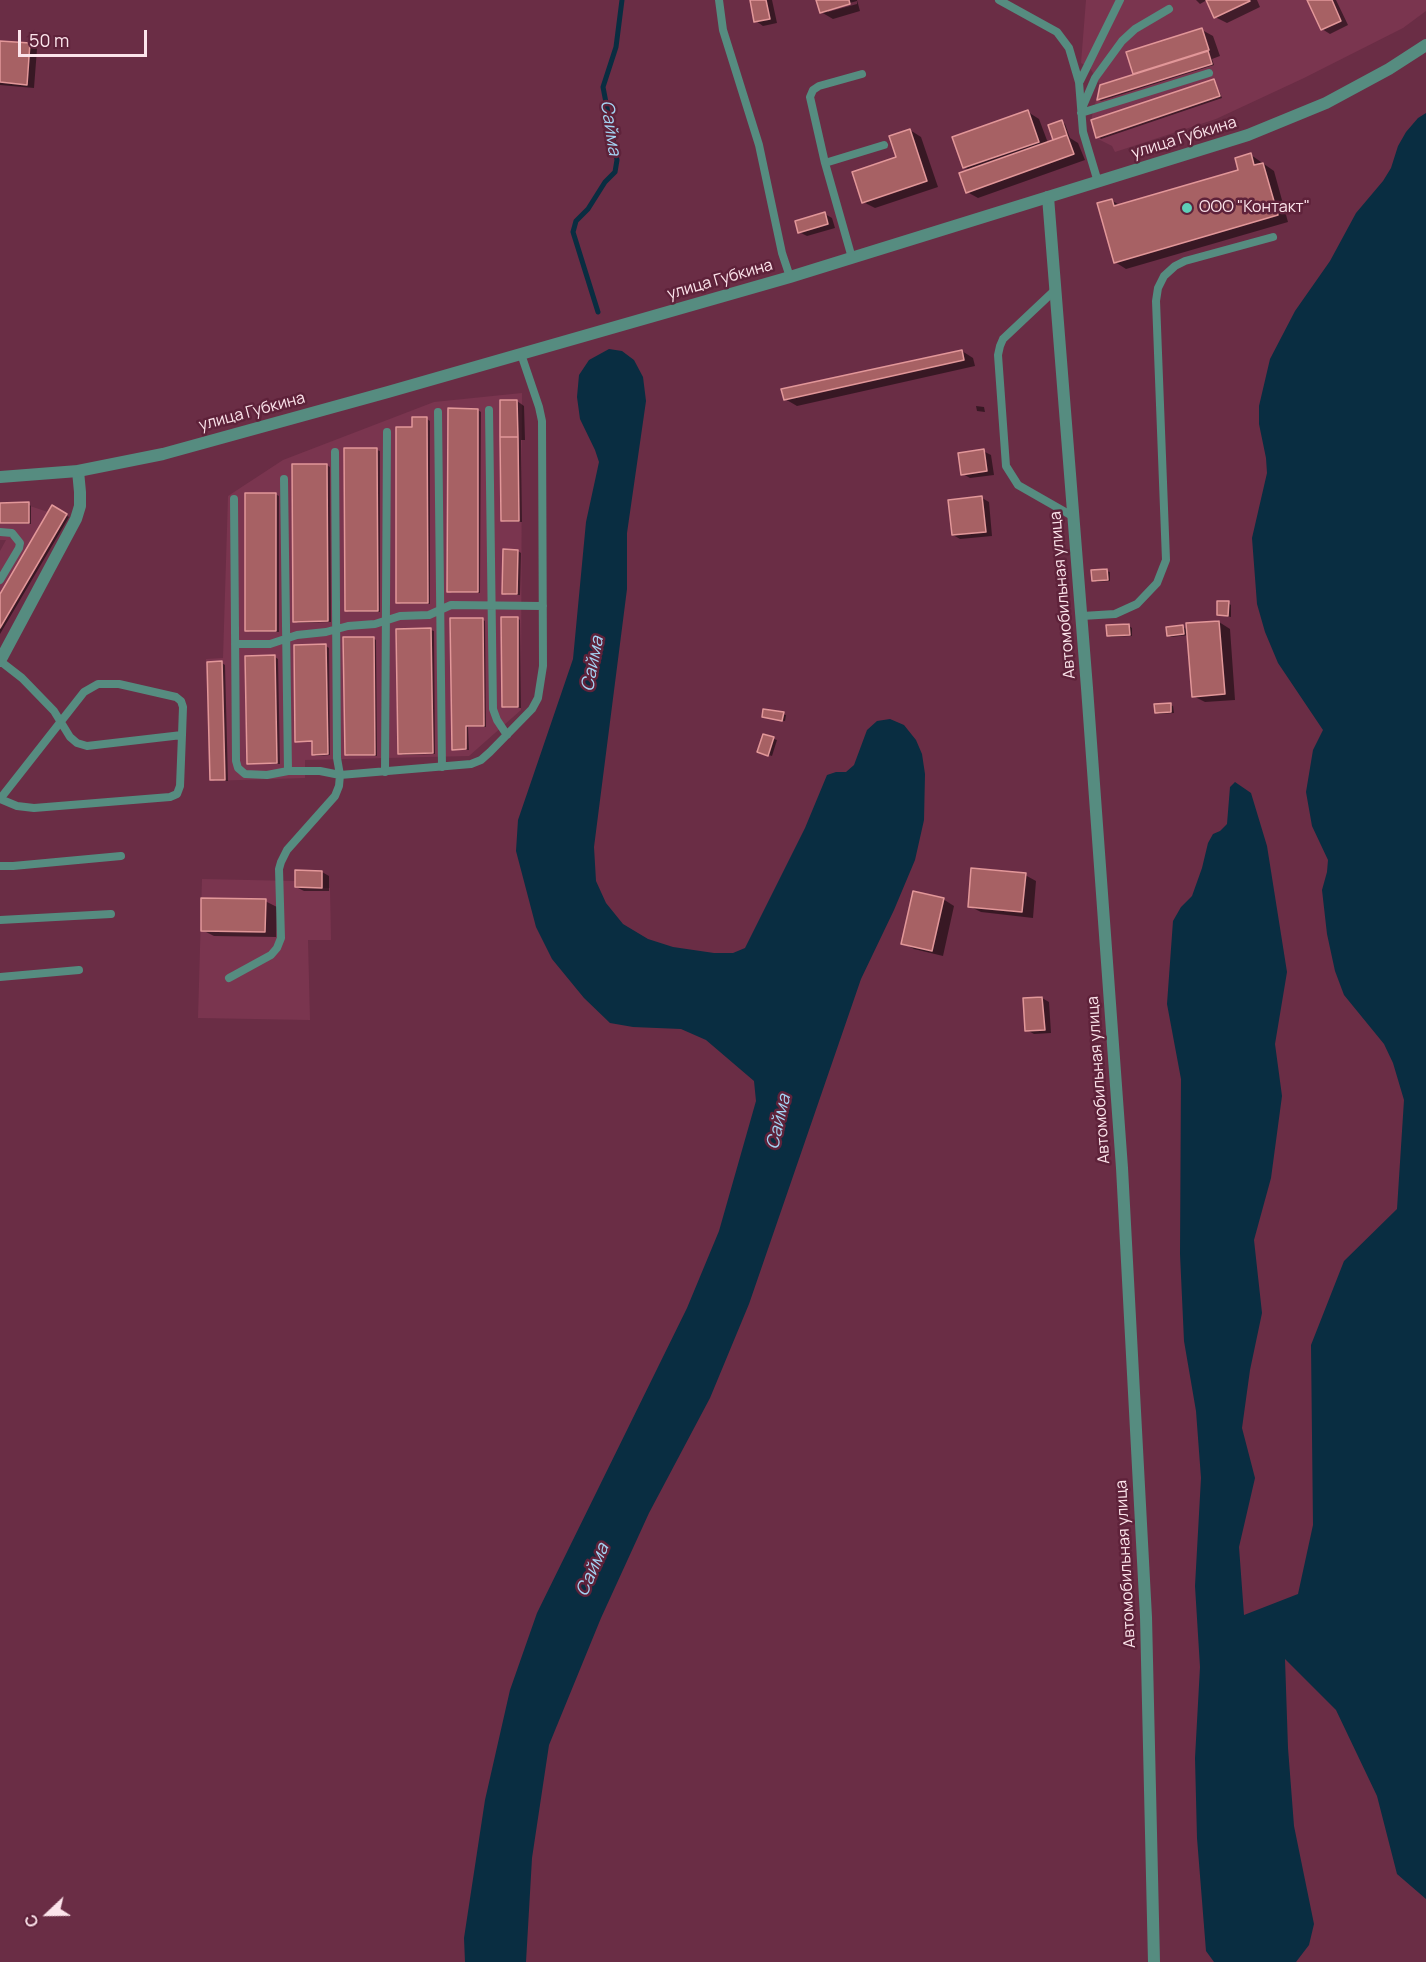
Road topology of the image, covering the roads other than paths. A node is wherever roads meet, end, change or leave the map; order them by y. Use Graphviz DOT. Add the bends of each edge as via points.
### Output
graph roads {
  1 [pos="719,0"];
  2 [pos="999,0"];
  3 [pos="1120,0"];
  4 [pos="1169,9"];
  5 [pos="1426,45"];
  6 [pos="1209,73"];
  7 [pos="862,74"];
  8 [pos="1079,82"];
  9 [pos="1081,113"];
  10 [pos="884,145"];
  11 [pos="825,163"];
  12 [pos="1098,182"];
  13 [pos="1048,196"];
  14 [pos="1273,237"];
  15 [pos="852,258"];
  16 [pos="790,277"];
  17 [pos="1055,290"];
  18 [pos="521,354"];
  19 [pos="489,410"];
  20 [pos="438,412"];
  21 [pos="387,432"];
  22 [pos="335,452"];
  23 [pos="78,471"];
  24 [pos="0,477"];
  25 [pos="284,479"];
  26 [pos="234,499"];
  27 [pos="1074,517"];
  28 [pos="0,532"];
  29 [pos="0,580"];
  30 [pos="492,606"];
  31 [pos="543,606"];
  32 [pos="440,610"];
  33 [pos="1082,616"];
  34 [pos="386,621"];
  35 [pos="336,629"];
  36 [pos="286,638"];
  37 [pos="235,644"];
  38 [pos="0,661"];
  39 [pos="62,721"];
  40 [pos="182,735"];
  41 [pos="507,735"];
  42 [pos="442,767"];
  43 [pos="288,771"];
  44 [pos="385,772"];
  45 [pos="340,774"];
  46 [pos="0,799"];
  47 [pos="121,856"];
  48 [pos="0,866"];
  49 [pos="111,914"];
  50 [pos="0,920"];
  51 [pos="79,970"];
  52 [pos="0,977"];
  53 [pos="229,978"];
  54 [pos="1154,1962"];
  1 -- 16 [label="lane" via="723,30 759,145"];
  2 -- 8 [label="lane" via="1058,32 1074,58"];
  3 -- 8 [label="lane"];
  4 -- 9 [label="lane" via="1122,41 1095,78"];
  5 -- 12 [label="street, улица Губкина" via="1354,88 1295,117"];
  6 -- 9 [label="lane"];
  7 -- 11 [label="lane" via="819,86 810,97"];
  8 -- 9 [label="lane"];
  9 -- 12 [label="lane"];
  10 -- 11 [label="lane"];
  11 -- 15 [label="lane"];
  12 -- 13 [label="street, улица Губкина"];
  13 -- 15 [label="street, улица Губкина"];
  13 -- 17 [label="street, Автомобильная улица"];
  14 -- 33 [label="lane" via="1185,261 1164,276 1156,301 1166,560 1157,583 1137,604 1115,614"];
  15 -- 16 [label="street, улица Губкина"];
  16 -- 18 [label="street, улица Губкина"];
  17 -- 27 [label="street, Автомобильная улица"];
  17 -- 27 [label="lane" via="1000,346 1006,466 1018,485"];
  18 -- 23 [label="street, улица Губкина" via="163,454"];
  18 -- 31 [label="lane" via="542,421"];
  19 -- 30 [label="lane"];
  20 -- 32 [label="lane"];
  21 -- 34 [label="lane"];
  22 -- 35 [label="lane"];
  23 -- 24 [label="street, улица Губкина"];
  23 -- 38 [label="street" via="80,506 76,519"];
  25 -- 36 [label="lane"];
  26 -- 37 [label="lane"];
  27 -- 33 [label="street, Автомобильная улица"];
  28 -- 29 [label="lane" via="12,533 20,543"];
  30 -- 31 [label="lane"];
  30 -- 32 [label="lane" via="451,605"];
  30 -- 41 [label="lane" via="493,709"];
  31 -- 41 [label="lane" via="543,666 538,698"];
  32 -- 34 [label="lane"];
  32 -- 42 [label="lane"];
  33 -- 54 [label="street, Автомобильная улица" via="1124,1216 1146,1617"];
  34 -- 35 [label="lane"];
  34 -- 44 [label="lane"];
  35 -- 36 [label="lane"];
  35 -- 45 [label="lane"];
  36 -- 37 [label="lane" via="270,644"];
  36 -- 43 [label="lane"];
  37 -- 43 [label="lane" via="238,768 245,774"];
  38 -- 39 [label="lane" via="22,678"];
  39 -- 40 [label="lane" via="77,744 87,746"];
  39 -- 40 [label="lane" via="90,687 119,684 181,701"];
  39 -- 46 [label="lane"];
  40 -- 46 [label="lane" via="177,794 34,808"];
  41 -- 42 [label="lane" via="481,760"];
  42 -- 44 [label="lane"];
  43 -- 45 [label="lane"];
  44 -- 45 [label="lane"];
  45 -- 53 [label="lane" via="336,796 287,850 281,862 278,948"];
  47 -- 48 [label="lane"];
  49 -- 50 [label="lane"];
  51 -- 52 [label="lane"];
}
